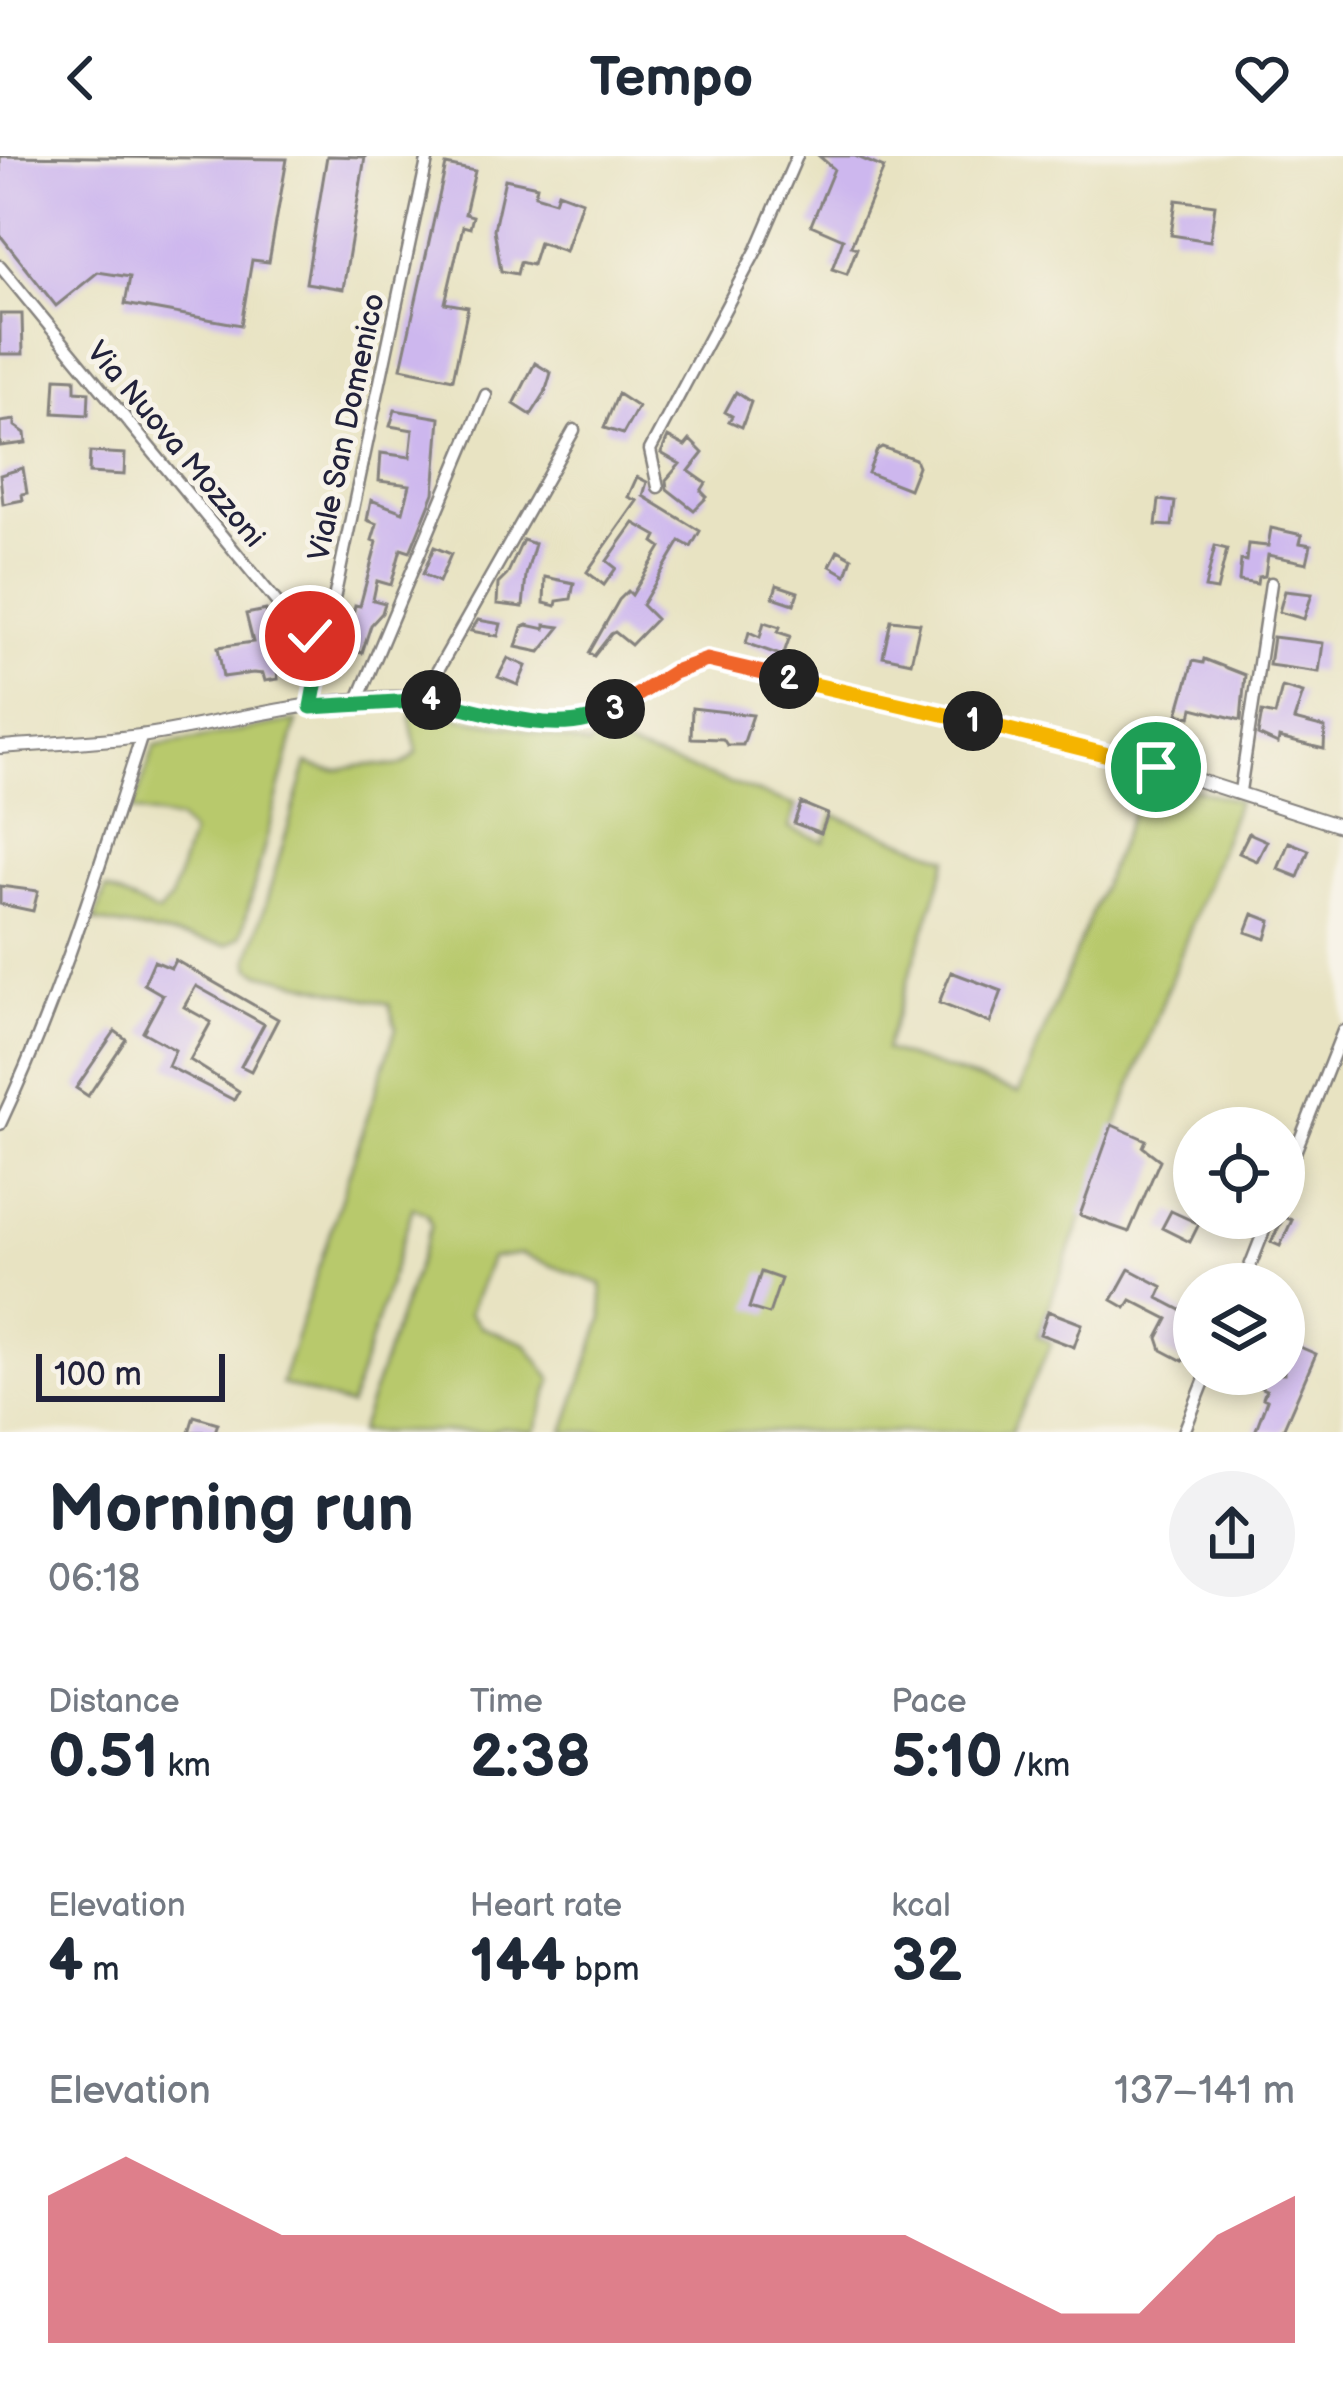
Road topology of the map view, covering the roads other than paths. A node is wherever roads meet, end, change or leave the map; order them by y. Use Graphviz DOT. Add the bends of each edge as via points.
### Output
graph roads {
  1 [pos="428,156"];
  2 [pos="797,156"];
  3 [pos="0,266"];
  4 [pos="486,395"];
  5 [pos="574,430"];
  6 [pos="658,487"];
  7 [pos="1270,584"];
  8 [pos="323,643"];
  9 [pos="422,698"];
  10 [pos="357,702"];
  11 [pos="311,707"];
  12 [pos="142,736"];
  13 [pos="0,747"];
  14 [pos="1240,791"];
  15 [pos="1343,827"];
  16 [pos="1343,1031"];
  17 [pos="0,1124"];
  18 [pos="1305,1127"];
  19 [pos="1199,1395"];
  20 [pos="1184,1432"];
  1 -- 8 [label="street, Viale San Domenico"];
  2 -- 6 [label="street" via="758,249 650,450"];
  3 -- 8 [label="street, Via Nuova Mozzoni" via="298,628"];
  4 -- 10 [label="street"];
  5 -- 9 [label="street"];
  7 -- 14 [label="street"];
  8 -- 11 [label="street, Viale San Domenico"];
  9 -- 10 [label="street"];
  9 -- 14 [label="street" via="583,722 707,660"];
  10 -- 11 [label="street"];
  11 -- 12 [label="street"];
  12 -- 13 [label="street"];
  12 -- 17 [label="street" via="72,949"];
  14 -- 15 [label="street"];
  16 -- 18 [label="street"];
  19 -- 20 [label="street"];
}
